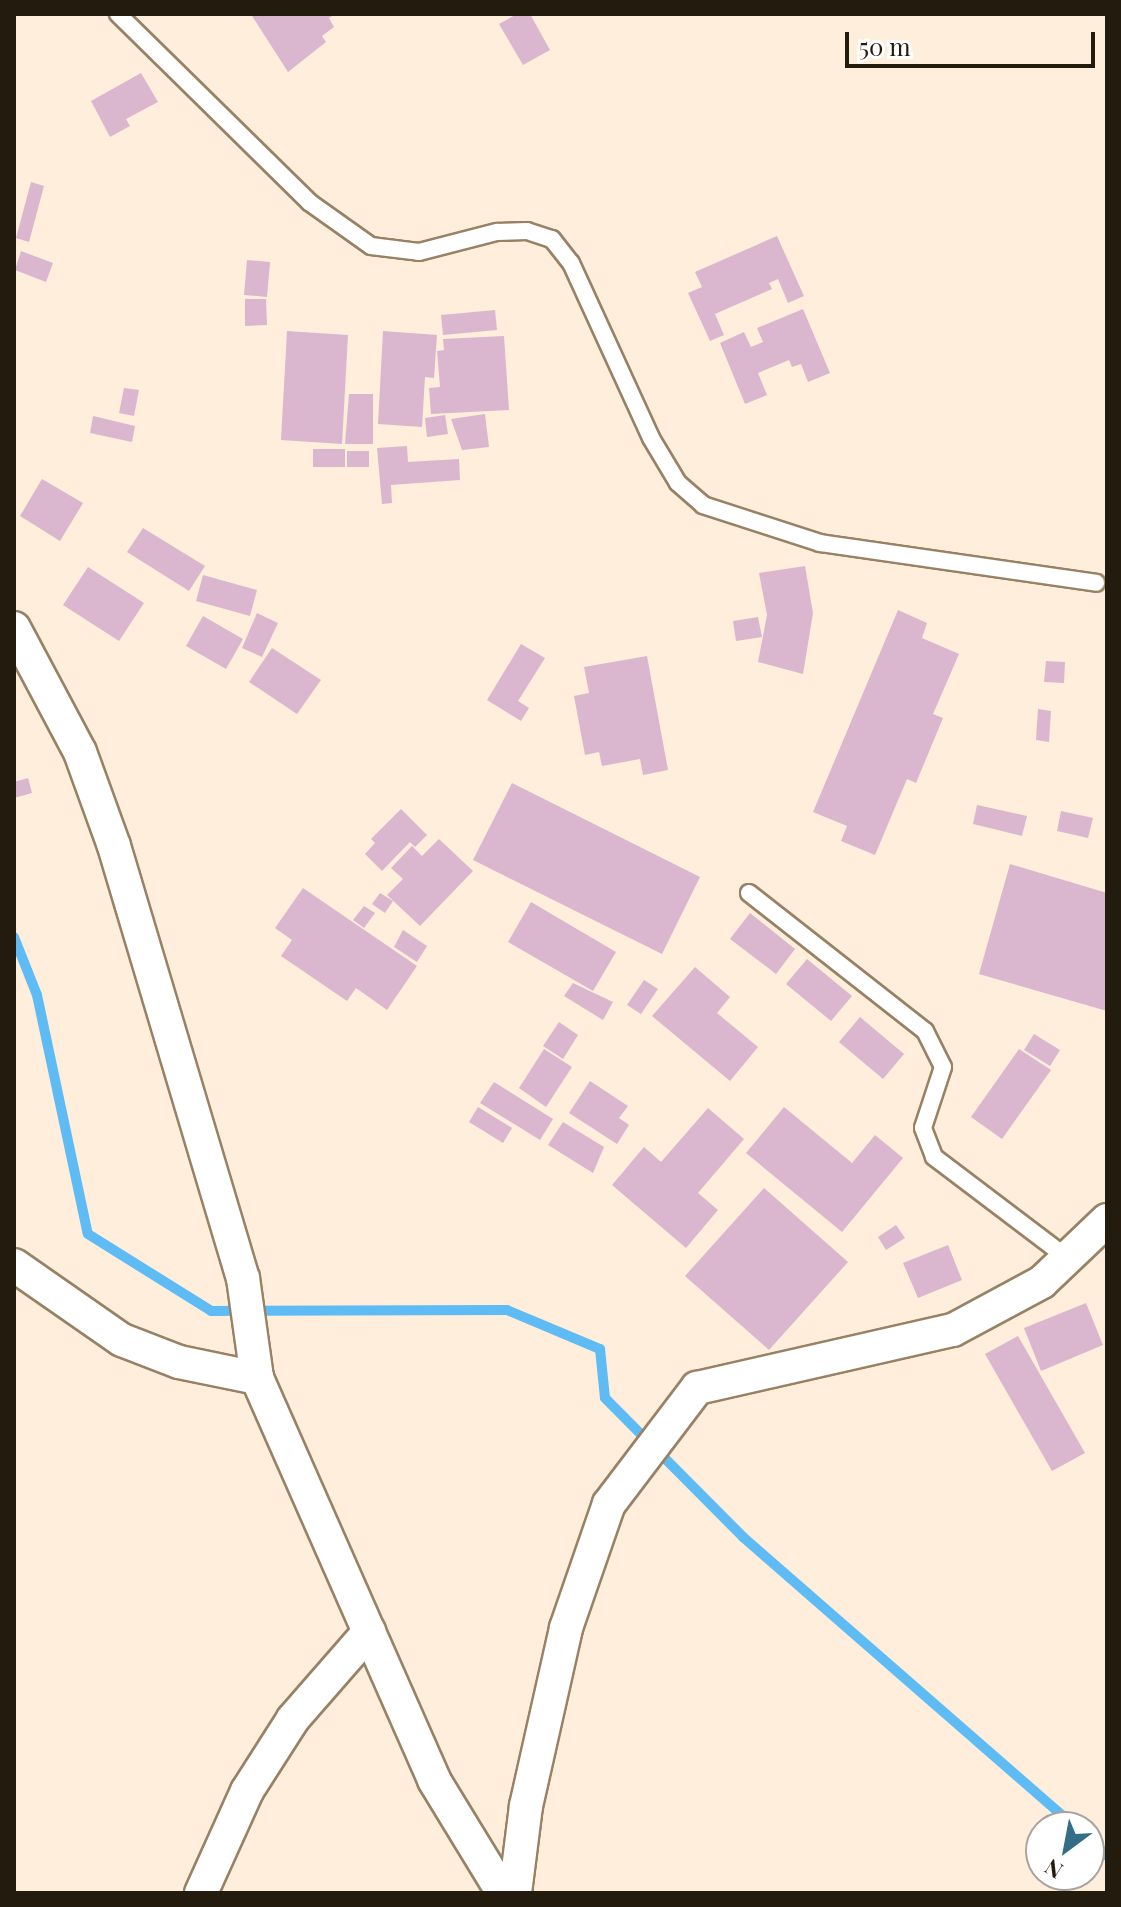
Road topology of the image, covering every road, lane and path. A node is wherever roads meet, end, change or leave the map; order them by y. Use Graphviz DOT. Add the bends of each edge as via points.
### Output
graph roads {
  1 [pos="118,14"];
  2 [pos="1096,583"];
  3 [pos="14,628"];
  4 [pos="749,893"];
  5 [pos="1104,1231"];
  6 [pos="1069,1259"];
  7 [pos="14,1265"];
  8 [pos="256,1363"];
  9 [pos="369,1632"];
  10 [pos="201,1893"];
  11 [pos="503,1893"];
  12 [pos="515,1893"];
  1 -- 2 [label="lane" via="309,202 371,246 419,252 497,232 527,231 552,239 571,263 651,438 678,483 703,505 820,543"];
  3 -- 8 [label="street" via="80,752 99,806 243,1278"];
  4 -- 6 [label="lane" via="925,1031 943,1067 923,1128 934,1157"];
  5 -- 6 [label="street"];
  6 -- 12 [label="street" via="1003,1306 953,1330 697,1388 609,1504 566,1628 526,1806"];
  7 -- 8 [label="street" via="122,1340 179,1362"];
  8 -- 9 [label="street"];
  9 -- 10 [label="street" via="293,1719 247,1791"];
  9 -- 11 [label="street" via="434,1780"];
}
